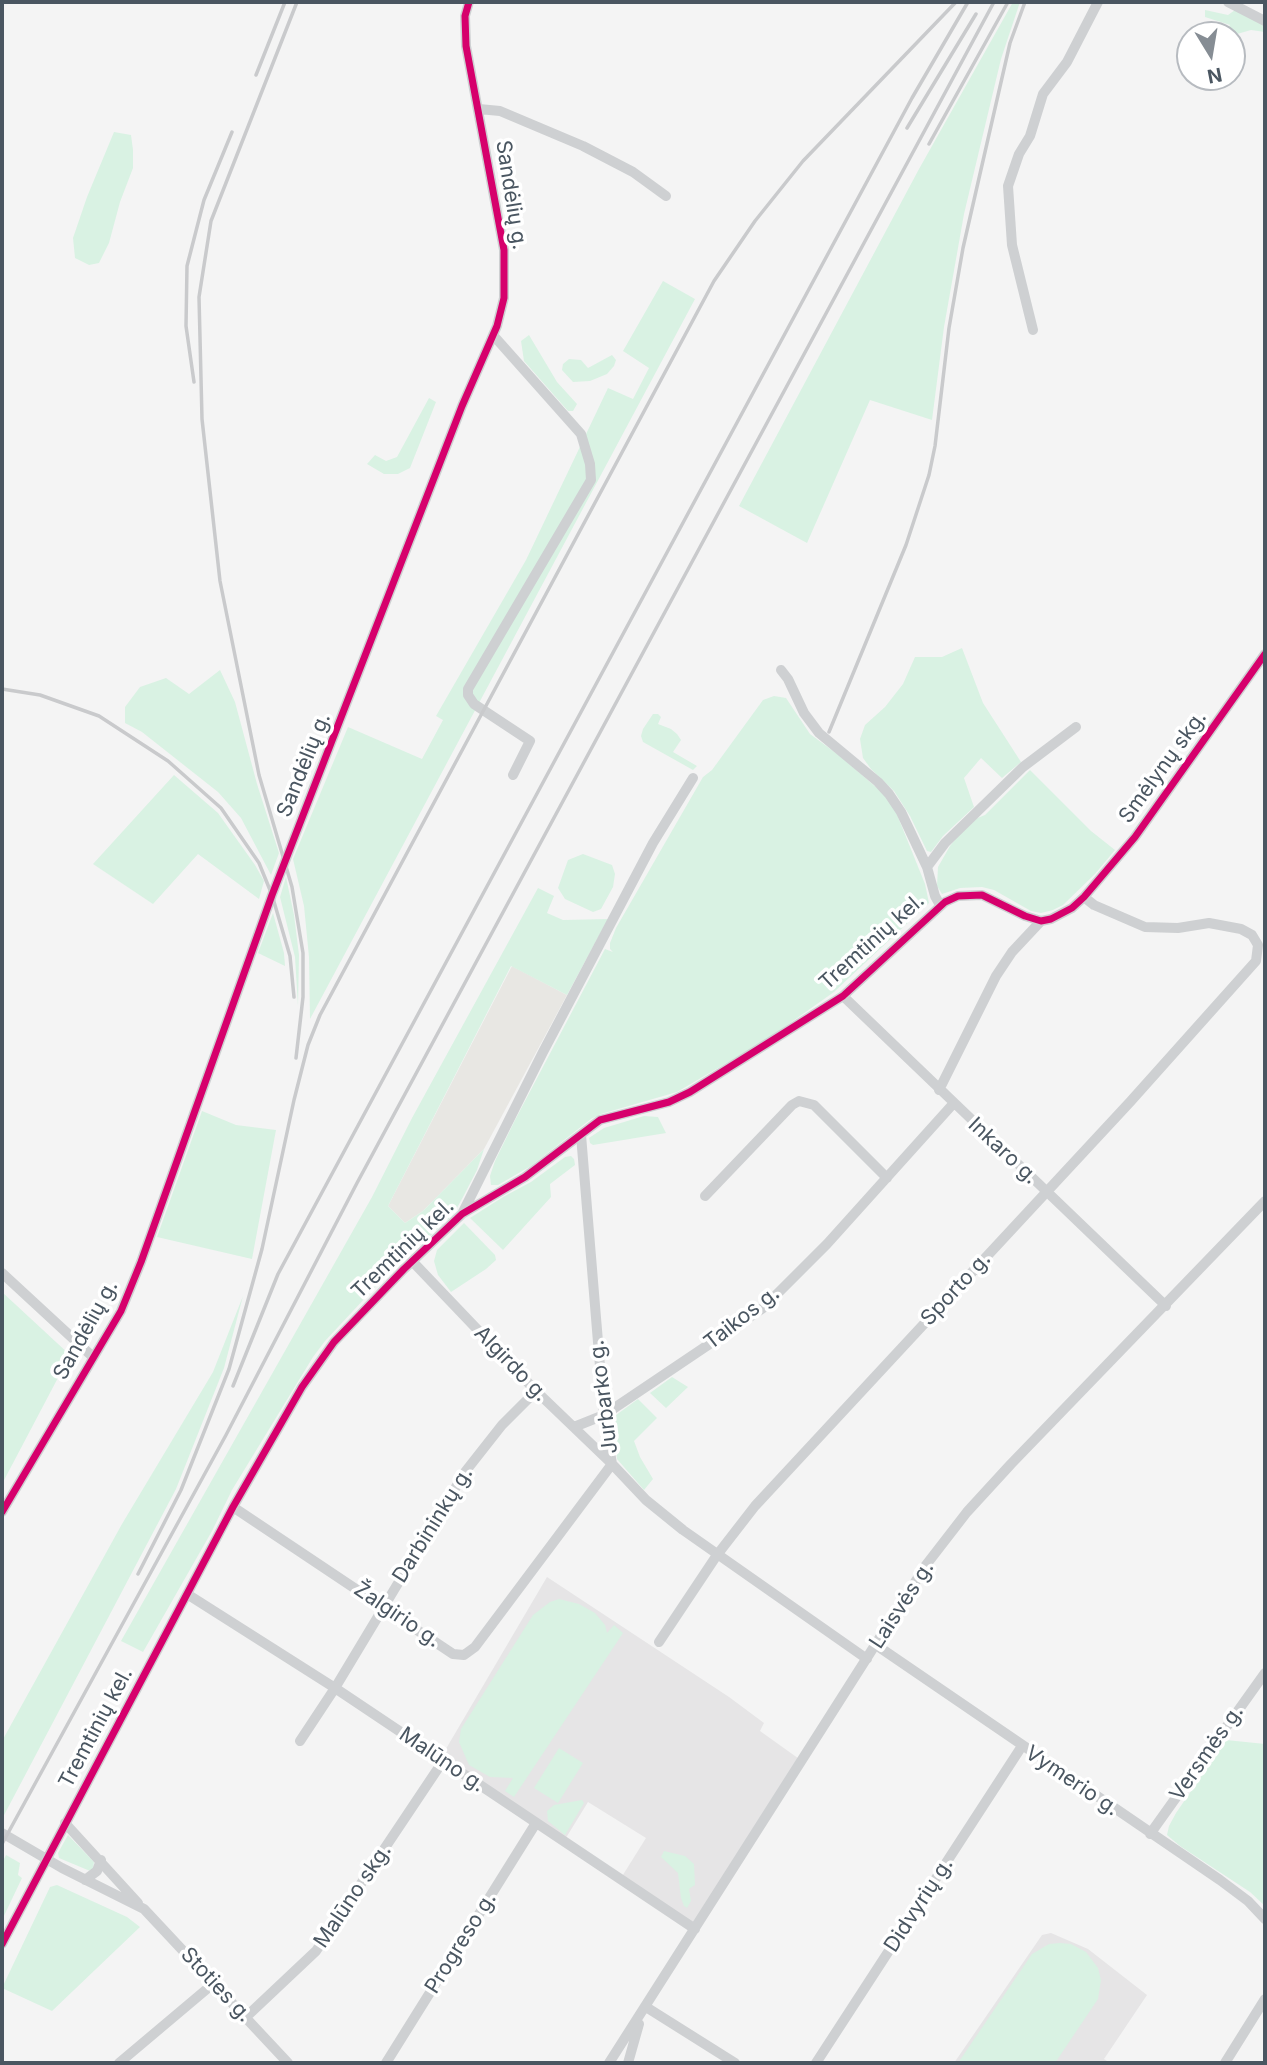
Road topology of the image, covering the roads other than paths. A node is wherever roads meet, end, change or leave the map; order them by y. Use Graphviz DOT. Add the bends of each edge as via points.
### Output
graph roads {
  1 [pos="469,2"];
  2 [pos="1098,2"];
  3 [pos="1228,2"];
  4 [pos="1265,21"];
  5 [pos="479,109"];
  6 [pos="666,196"];
  7 [pos="1033,330"];
  8 [pos="493,335"];
  9 [pos="1265,654"];
  10 [pos="781,670"];
  11 [pos="1076,727"];
  12 [pos="513,775"];
  13 [pos="693,778"];
  14 [pos="927,867"];
  15 [pos="1084,897"];
  16 [pos="940,905"];
  17 [pos="1041,921"];
  18 [pos="842,996"];
  19 [pos="939,1090"];
  20 [pos="953,1104"];
  21 [pos="581,1135"];
  22 [pos="481,1177"];
  23 [pos="887,1178"];
  24 [pos="1046,1192"];
  25 [pos="499,1193"];
  26 [pos="705,1196"];
  27 [pos="1265,1201"];
  28 [pos="462,1214"];
  29 [pos="412,1261"];
  30 [pos="2,1273"];
  31 [pos="1166,1306"];
  32 [pos="93,1357"];
  33 [pos="536,1391"];
  34 [pos="604,1415"];
  35 [pos="574,1427"];
  36 [pos="612,1464"];
  37 [pos="233,1507"];
  38 [pos="2,1512"];
  39 [pos="716,1555"];
  40 [pos="187,1594"];
  41 [pos="383,1607"];
  42 [pos="659,1642"];
  43 [pos="876,1645"];
  44 [pos="867,1659"];
  45 [pos="1265,1673"];
  46 [pos="335,1688"];
  47 [pos="300,1741"];
  48 [pos="1022,1746"];
  49 [pos="443,1761"];
  50 [pos="65,1822"];
  51 [pos="536,1823"];
  52 [pos="2,1833"];
  53 [pos="1150,1834"];
  54 [pos="45,1859"];
  55 [pos="101,1860"];
  56 [pos="85,1880"];
  57 [pos="144,1909"];
  58 [pos="1265,1919"];
  59 [pos="695,1929"];
  60 [pos="2,1944"];
  61 [pos="214,1983"];
  62 [pos="1265,1999"];
  63 [pos="644,2011"];
  64 [pos="246,2017"];
  65 [pos="119,2063"];
  66 [pos="288,2063"];
  67 [pos="386,2063"];
  68 [pos="609,2063"];
  69 [pos="628,2063"];
  70 [pos="735,2063"];
  71 [pos="816,2063"];
  72 [pos="1225,2063"];
  1 -- 5 [label="street, Sandėlių g." via="466,46"];
  2 -- 7 [label="street" via="1067,62 1043,94 1008,186 1012,245"];
  3 -- 4 [label="street"];
  5 -- 6 [label="street" via="500,111 583,146"];
  5 -- 8 [label="street, Sandėlių g." via="504,250 504,298"];
  8 -- 12 [label="street" via="580,434 590,464 590,480 468,689 474,704 530,741"];
  8 -- 32 [label="street, Sandėlių g." via="268,905 141,1262 121,1311"];
  9 -- 15 [label="street, Smėlynų skg." via="1135,837"];
  10 -- 14 [label="street" via="819,733 889,794"];
  11 -- 14 [label="street" via="964,822"];
  13 -- 22 [label="street, Tremtinių kel." via="653,843"];
  14 -- 16 [label="street"];
  15 -- 17 [label="street" via="1062,914"];
  15 -- 24 [label="street, Sporto g." via="1145,927 1226,925 1252,935 1258,945 1256,961"];
  16 -- 17 [label="street, Tremtinių kel." via="958,896 982,895"];
  16 -- 18 [label="street, Tremtinių kel."];
  17 -- 19 [label="street" via="996,976"];
  18 -- 19 [label="street, Inkaro g."];
  18 -- 21 [label="street, Tremtinių kel." via="690,1093 600,1120"];
  19 -- 20 [label="street, Inkaro g."];
  20 -- 23 [label="street, Taikos g."];
  20 -- 24 [label="street, Inkaro g."];
  21 -- 25 [label="street, Tremtinių kel."];
  21 -- 34 [label="street, Jurbarko g."];
  22 -- 25 [label="street" via="484,1190"];
  22 -- 28 [label="street, Tremtinių kel."];
  23 -- 26 [label="street" via="814,1105 799,1101"];
  23 -- 34 [label="street, Taikos g." via="763,1308"];
  24 -- 31 [label="street, Inkaro g."];
  24 -- 39 [label="street, Sporto g." via="755,1506"];
  25 -- 28 [label="street, Tremtinių kel."];
  27 -- 31 [label="street, Laisvės g."];
  28 -- 29 [label="street, Tremtinių kel."];
  29 -- 33 [label="street, Algirdo g."];
  29 -- 37 [label="street, Tremtinių kel." via="314,1368"];
  30 -- 32 [label="street"];
  31 -- 43 [label="street, Laisvės g." via="967,1512 926,1565"];
  32 -- 38 [label="street, Sandėlių g."];
  33 -- 35 [label="street, Algirdo g."];
  33 -- 41 [label="street, Darbininkų g." via="465,1472"];
  34 -- 35 [label="street, Taikos g."];
  34 -- 36 [label="street, Jurbarko g."];
  35 -- 36 [label="street, Algirdo g."];
  36 -- 39 [label="street, Jurbarko g." via="646,1500"];
  36 -- 41 [label="street, Žalgirio g." via="470,1653 453,1654"];
  37 -- 40 [label="street, Tremtinių kel."];
  37 -- 41 [label="street, Žalgirio g."];
  39 -- 42 [label="street, Sporto g."];
  39 -- 44 [label="street, Jurbarko g."];
  40 -- 46 [label="street, Malūno g."];
  40 -- 50 [label="street, Tremtinių kel."];
  41 -- 46 [label="street, Darbininkų g."];
  43 -- 44 [label="street, Laisvės g."];
  43 -- 48 [label="street, Vymerio g."];
  44 -- 59 [label="street, Laisvės g."];
  45 -- 53 [label="street, Versmės g."];
  46 -- 47 [label="street, Darbininkų g."];
  46 -- 49 [label="street, Malūno g."];
  48 -- 53 [label="street, Vymerio g."];
  48 -- 71 [label="street, Didvyrių g."];
  49 -- 51 [label="street, Malūno g."];
  49 -- 64 [label="street, Malūno skg." via="316,1951"];
  50 -- 54 [label="street, Tremtinių kel."];
  50 -- 55 [label="street, Stoties g."];
  51 -- 59 [label="street, Malūno g."];
  51 -- 67 [label="street, Progreso g."];
  52 -- 54 [label="street, Stoties g."];
  53 -- 58 [label="street, Vymerio g." via="1227,1885"];
  54 -- 56 [label="street, Stoties g."];
  54 -- 60 [label="street, Tremtinių kel."];
  55 -- 56 [label="street" via="97,1871"];
  55 -- 57 [label="street, Stoties g."];
  56 -- 57 [label="street, Stoties g."];
  57 -- 61 [label="street, Stoties g."];
  59 -- 63 [label="street, Laisvės g."];
  61 -- 64 [label="street, Stoties g."];
  61 -- 65 [label="street"];
  62 -- 72 [label="street"];
  63 -- 68 [label="street, Laisvės g."];
  63 -- 69 [label="street"];
  63 -- 70 [label="street"];
  64 -- 66 [label="street, Stoties g."];
}
